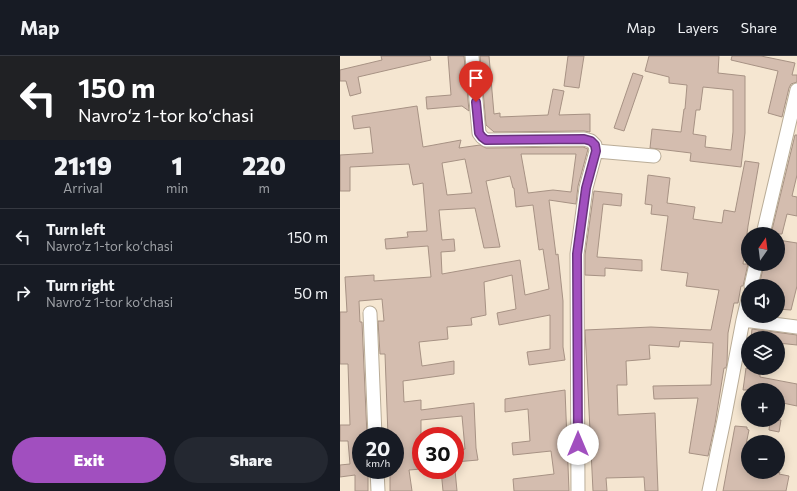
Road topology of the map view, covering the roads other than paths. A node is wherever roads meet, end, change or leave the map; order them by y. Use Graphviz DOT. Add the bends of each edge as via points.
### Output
graph roads {
  1 [pos="472,56"];
  2 [pos="797,90"];
  3 [pos="596,151"];
  4 [pos="654,156"];
  5 [pos="765,227"];
  6 [pos="370,313"];
  7 [pos="742,323"];
  8 [pos="766,323"];
  9 [pos="797,327"];
  10 [pos="375,427"];
  11 [pos="377,479"];
  12 [pos="378,491"];
  13 [pos="578,491"];
  14 [pos="709,491"];
  1 -- 3 [label="street" via="479,133 482,137 486,140 584,139 595,145"];
  2 -- 5 [label="street"];
  3 -- 4 [label="street"];
  3 -- 13 [label="street" via="586,188 577,254"];
  6 -- 10 [label="street"];
  7 -- 14 [label="street"];
  8 -- 9 [label="street"];
  11 -- 12 [label="street"];
}
